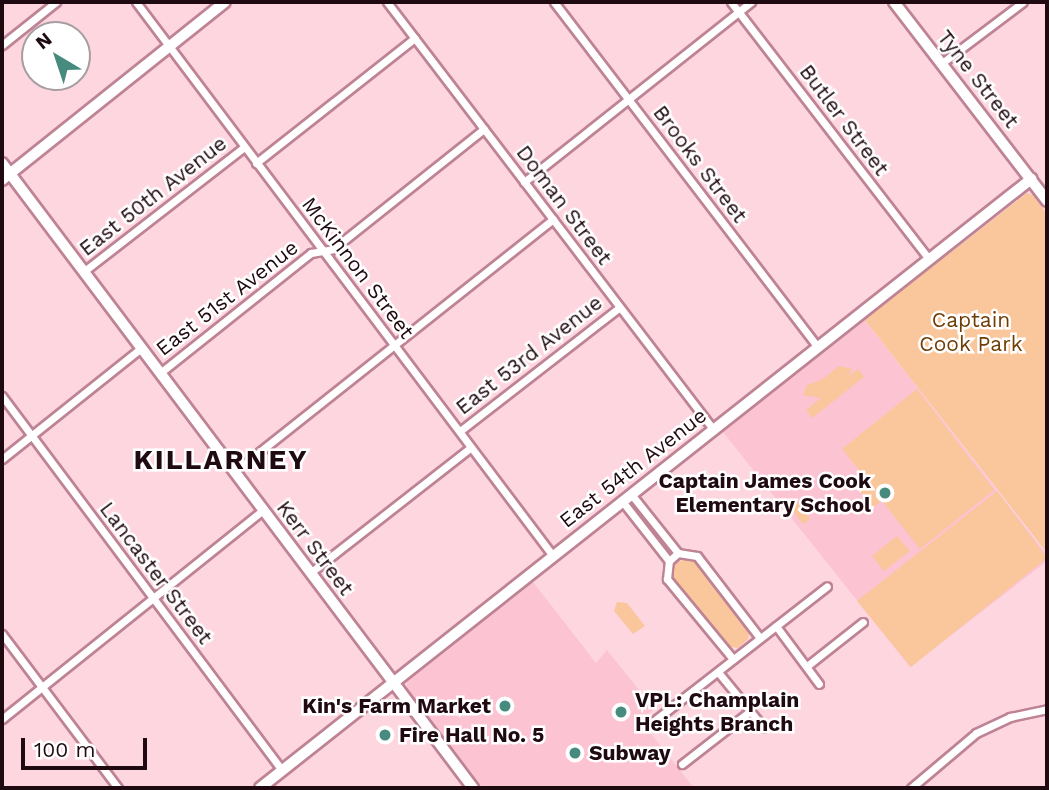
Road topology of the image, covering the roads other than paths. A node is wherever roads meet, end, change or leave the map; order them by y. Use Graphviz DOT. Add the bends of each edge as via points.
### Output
graph roads {
  1 [pos="57,2"];
  2 [pos="136,2"];
  3 [pos="225,2"];
  4 [pos="387,2"];
  5 [pos="554,2"];
  6 [pos="731,2"];
  7 [pos="751,2"];
  8 [pos="894,2"];
  9 [pos="1023,2"];
  10 [pos="739,11"];
  11 [pos="415,38"];
  12 [pos="2,45"];
  13 [pos="168,47"];
  14 [pos="942,63"];
  15 [pos="628,99"];
  16 [pos="484,129"];
  17 [pos="244,147"];
  18 [pos="2,163"];
  19 [pos="256,163"];
  20 [pos="6,177"];
  21 [pos="1031,179"];
  22 [pos="524,182"];
  23 [pos="1047,201"];
  24 [pos="553,219"];
  25 [pos="323,251"];
  26 [pos="929,259"];
  27 [pos="83,272"];
  28 [pos="620,307"];
  29 [pos="395,346"];
  30 [pos="818,347"];
  31 [pos="141,348"];
  32 [pos="160,373"];
  33 [pos="2,396"];
  34 [pos="713,429"];
  35 [pos="460,431"];
  36 [pos="30,436"];
  37 [pos="470,447"];
  38 [pos="2,459"];
  39 [pos="234,472"];
  40 [pos="631,494"];
  41 [pos="622,501"];
  42 [pos="262,510"];
  43 [pos="678,553"];
  44 [pos="553,556"];
  45 [pos="669,561"];
  46 [pos="310,573"];
  47 [pos="827,586"];
  48 [pos="153,597"];
  49 [pos="863,622"];
  50 [pos="776,626"];
  51 [pos="2,634"];
  52 [pos="760,638"];
  53 [pos="733,659"];
  54 [pos="807,666"];
  55 [pos="718,672"];
  56 [pos="392,682"];
  57 [pos="819,684"];
  58 [pos="42,687"];
  59 [pos="1047,709"];
  60 [pos="750,711"];
  61 [pos="2,719"];
  62 [pos="650,724"];
  63 [pos="764,728"];
  64 [pos="682,764"];
  65 [pos="282,770"];
  66 [pos="118,788"];
  67 [pos="260,788"];
  68 [pos="473,788"];
  69 [pos="911,788"];
  1 -- 12 [label="street"];
  2 -- 13 [label="street, McKinnon Street"];
  3 -- 13 [label="street"];
  4 -- 11 [label="street, Doman Street"];
  5 -- 15 [label="street, Brooks Street"];
  6 -- 10 [label="street, Butler Street"];
  7 -- 10 [label="street"];
  8 -- 14 [label="street, Tyne Street"];
  9 -- 14 [label="street"];
  10 -- 15 [label="street"];
  10 -- 26 [label="street, Butler Street"];
  11 -- 16 [label="street, Doman Street"];
  11 -- 19 [label="street, East 50th Avenue"];
  13 -- 17 [label="street, McKinnon Street"];
  13 -- 20 [label="street"];
  14 -- 21 [label="street, Tyne Street"];
  15 -- 22 [label="street"];
  15 -- 30 [label="street, Brooks Street"];
  16 -- 22 [label="street, Doman Street"];
  16 -- 25 [label="street, East 51st Avenue" via="333,249"];
  17 -- 19 [label="street, McKinnon Street"];
  17 -- 27 [label="street, East 50th Avenue"];
  18 -- 20 [label="street, Kerr Street"];
  19 -- 25 [label="street, McKinnon Street"];
  20 -- 27 [label="street, Kerr Street"];
  21 -- 23 [label="street, Tyne Street"];
  21 -- 26 [label="street, East 54th Avenue"];
  22 -- 24 [label="street, Doman Street"];
  24 -- 28 [label="street, Doman Street"];
  24 -- 29 [label="street"];
  25 -- 29 [label="street, McKinnon Street"];
  25 -- 32 [label="street, East 51st Avenue" via="311,253"];
  26 -- 30 [label="street, East 54th Avenue"];
  27 -- 31 [label="street, Kerr Street"];
  28 -- 34 [label="street, Doman Street"];
  28 -- 35 [label="street, East 53rd Avenue"];
  29 -- 35 [label="street, McKinnon Street"];
  29 -- 39 [label="street"];
  30 -- 34 [label="street, East 54th Avenue"];
  31 -- 32 [label="street, Kerr Street"];
  31 -- 36 [label="street, East 51st Avenue"];
  32 -- 39 [label="street, Kerr Street"];
  33 -- 36 [label="street, Lancaster Street"];
  34 -- 40 [label="street, East 54th Avenue"];
  35 -- 37 [label="street, McKinnon Street"];
  36 -- 38 [label="street, East 51st Avenue"];
  36 -- 48 [label="street, Lancaster Street"];
  37 -- 44 [label="street, McKinnon Street"];
  37 -- 46 [label="street, East 53rd Avenue"];
  39 -- 42 [label="street, Kerr Street"];
  40 -- 41 [label="street, East 54th Avenue"];
  40 -- 43 [label="street"];
  41 -- 44 [label="street, East 54th Avenue"];
  41 -- 45 [label="street"];
  42 -- 46 [label="street, Kerr Street"];
  42 -- 48 [label="street"];
  43 -- 45 [label="street"];
  43 -- 52 [label="street" via="697,556"];
  44 -- 56 [label="street, East 54th Avenue"];
  45 -- 53 [label="street" via="667,579"];
  46 -- 56 [label="street, Kerr Street"];
  47 -- 50 [label="street"];
  48 -- 58 [label="street"];
  48 -- 65 [label="street, Lancaster Street"];
  49 -- 54 [label="street"];
  50 -- 52 [label="street"];
  50 -- 54 [label="street"];
  51 -- 58 [label="street"];
  52 -- 53 [label="street"];
  53 -- 55 [label="street"];
  54 -- 57 [label="street"];
  55 -- 60 [label="street"];
  55 -- 62 [label="street"];
  56 -- 65 [label="street, East 54th Avenue"];
  56 -- 68 [label="street, Kerr Street"];
  58 -- 61 [label="street"];
  58 -- 66 [label="street"];
  59 -- 69 [label="street" via="984,728"];
  60 -- 63 [label="street"];
  60 -- 64 [label="street"];
  65 -- 67 [label="street, East 54th Avenue"];
}
